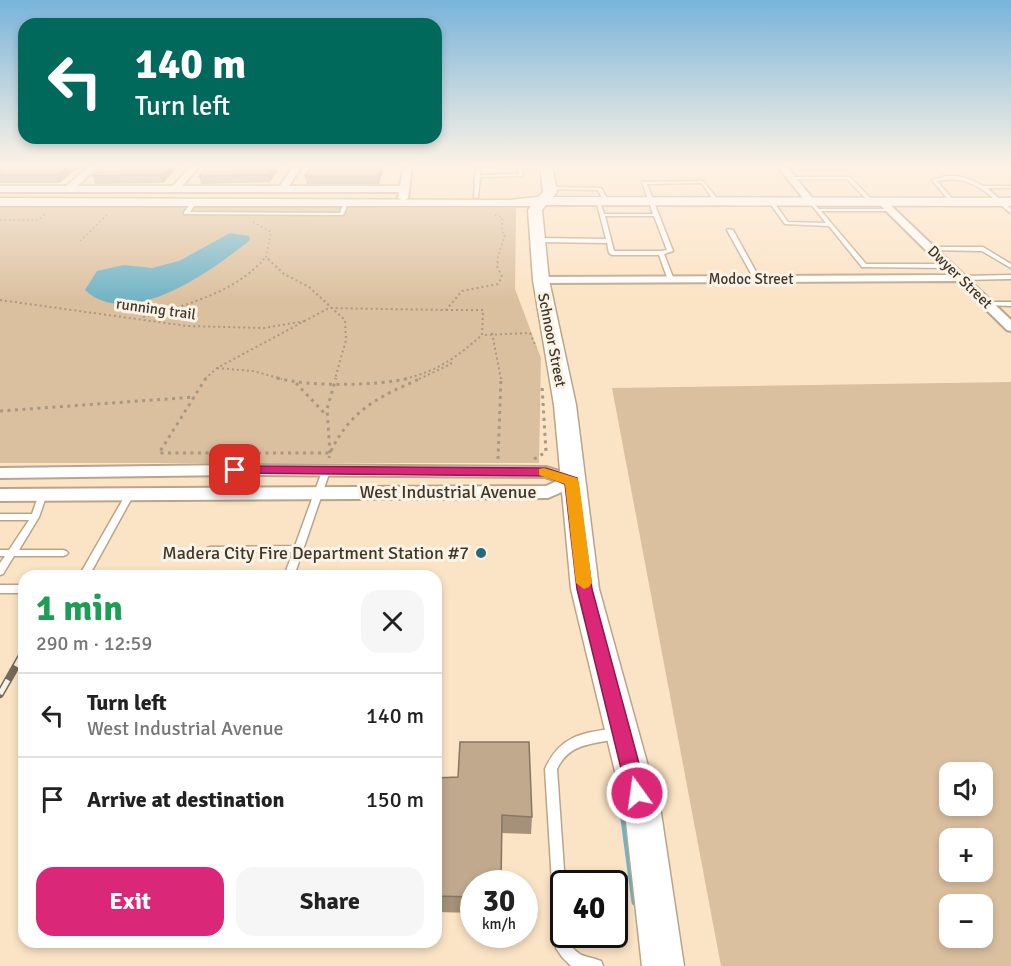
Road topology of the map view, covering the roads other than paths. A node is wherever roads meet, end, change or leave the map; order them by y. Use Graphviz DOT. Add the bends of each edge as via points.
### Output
graph roads {
  1 [pos="535,211"];
  2 [pos="603,211"];
  3 [pos="656,211"];
  4 [pos="778,211"];
  5 [pos="818,211"];
  6 [pos="888,211"];
  7 [pos="830,225"];
  8 [pos="730,230"];
  9 [pos="538,240"];
  10 [pos="609,241"];
  11 [pos="931,249"];
  12 [pos="661,253"];
  13 [pos="948,266"];
  14 [pos="1011,266"];
  15 [pos="865,272"];
  16 [pos="1011,277"];
  17 [pos="960,278"];
  18 [pos="757,279"];
  19 [pos="541,280"];
  20 [pos="671,280"];
  21 [pos="987,304"];
  22 [pos="1011,304"];
  23 [pos="1011,327"];
  24 [pos="327,466"];
  25 [pos="0,473"];
  26 [pos="572,482"];
  27 [pos="317,493"];
  28 [pos="130,494"];
  29 [pos="0,495"];
  30 [pos="43,495"];
  31 [pos="0,517"];
  32 [pos="34,517"];
  33 [pos="297,549"];
  34 [pos="210,550"];
  35 [pos="0,553"];
  36 [pos="12,553"];
  37 [pos="63,553"];
  38 [pos="87,570"];
  39 [pos="291,570"];
  40 [pos="0,571"];
  41 [pos="0,589"];
  42 [pos="18,589"];
  43 [pos="622,732"];
  44 [pos="596,966"];
  45 [pos="663,966"];
  1 -- 9 [label="main road, Schnoor Street"];
  2 -- 10 [label="lane"];
  3 -- 12 [label="lane" via="670,251"];
  4 -- 7 [label="lane" via="787,223"];
  5 -- 7 [label="lane"];
  6 -- 11 [label="street, Dwyer Street"];
  7 -- 15 [label="lane"];
  8 -- 18 [label="lane"];
  9 -- 10 [label="lane"];
  9 -- 19 [label="main road, Schnoor Street"];
  10 -- 12 [label="lane" via="612,253"];
  11 -- 13 [label="street, Dwyer Street"];
  11 -- 14 [label="lane" via="983,249"];
  12 -- 20 [label="lane"];
  13 -- 15 [label="lane"];
  13 -- 17 [label="street, Dwyer Street"];
  15 -- 17 [label="street, Modoc Street"];
  15 -- 18 [label="street, Modoc Street"];
  16 -- 17 [label="lane"];
  17 -- 21 [label="street, Dwyer Street"];
  18 -- 20 [label="street, Modoc Street"];
  19 -- 20 [label="street, Modoc Street"];
  19 -- 26 [label="main road, Schnoor Street" via="565,405"];
  21 -- 22 [label="lane"];
  21 -- 23 [label="street, Dwyer Street"];
  24 -- 25 [label="street, West Industrial Avenue"];
  24 -- 26 [label="street, West Industrial Avenue" via="546,472"];
  24 -- 27 [label="lane"];
  26 -- 27 [label="street, West Industrial Avenue" via="548,492"];
  26 -- 43 [label="main road, Schnoor Street" via="585,589"];
  27 -- 28 [label="street, West Industrial Avenue"];
  27 -- 33 [label="lane"];
  28 -- 30 [label="street, West Industrial Avenue"];
  28 -- 38 [label="lane"];
  29 -- 30 [label="street, West Industrial Avenue"];
  30 -- 32 [label="lane"];
  31 -- 32 [label="lane"];
  32 -- 36 [label="lane"];
  33 -- 34 [label="lane"];
  33 -- 39 [label="lane"];
  35 -- 36 [label="lane"];
  36 -- 37 [label="lane"];
  36 -- 40 [label="lane"];
  41 -- 42 [label="lane"];
  43 -- 44 [label="lane" via="584,737 558,755 551,769 563,948 572,959"];
  43 -- 45 [label="main road, Schnoor Street" via="643,813"];
}
